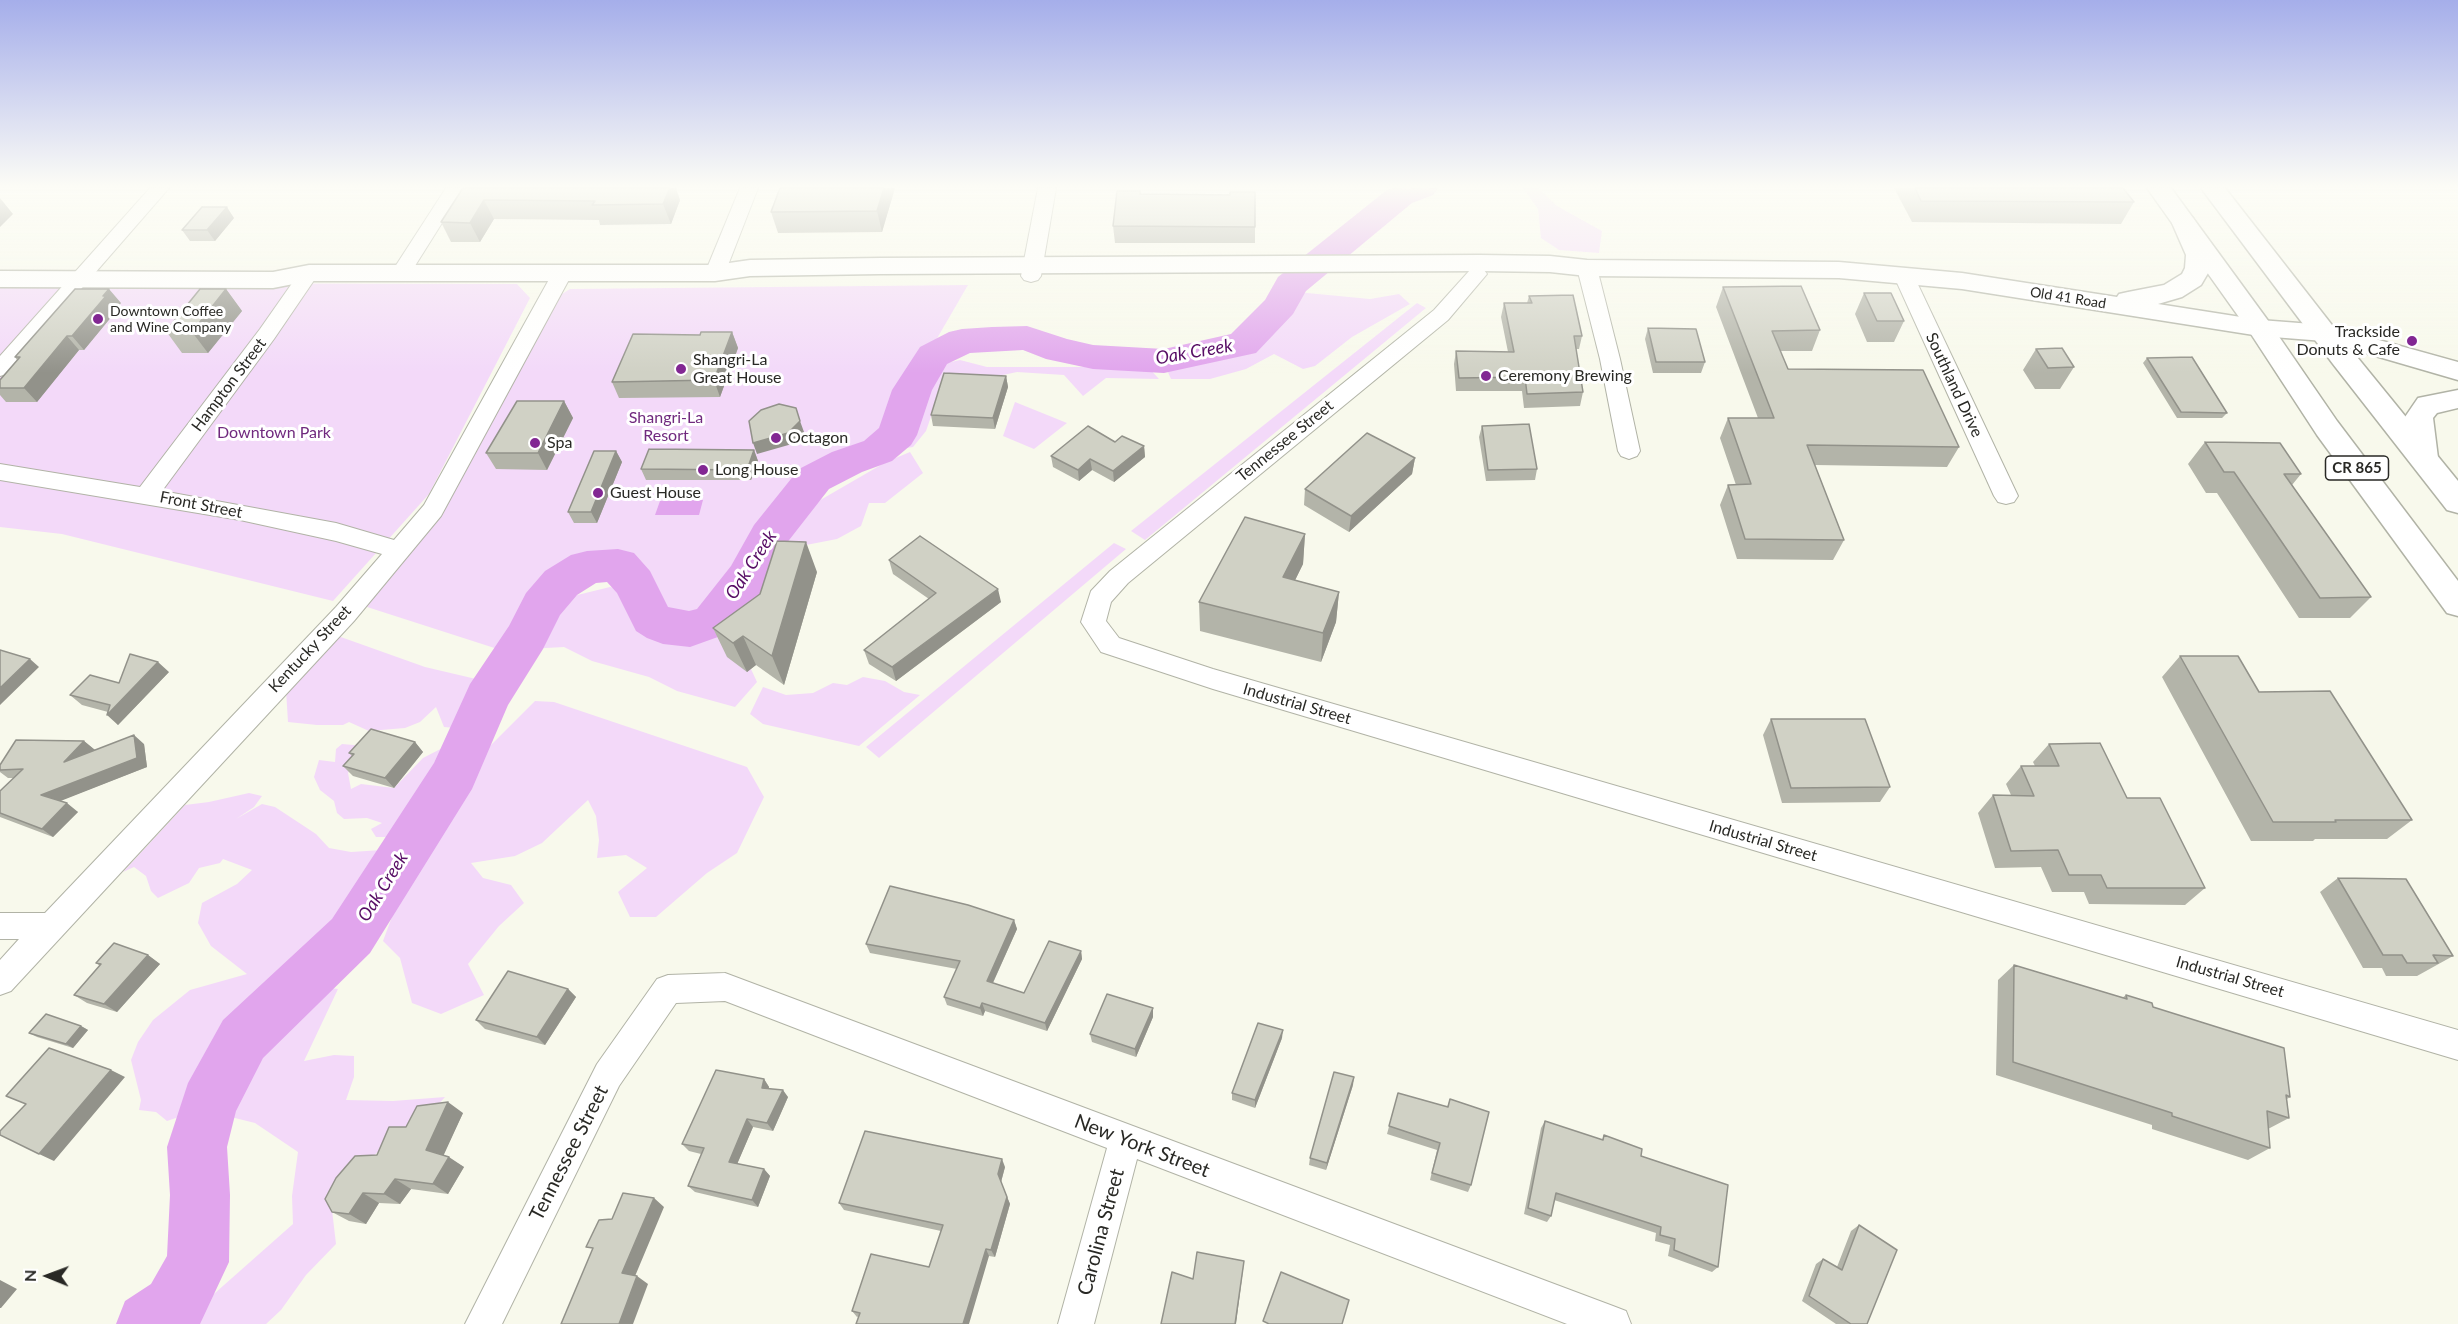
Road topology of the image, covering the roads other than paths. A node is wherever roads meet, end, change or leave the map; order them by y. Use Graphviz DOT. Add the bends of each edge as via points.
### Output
graph roads {
  1 [pos="104,250"];
  2 [pos="416,250"];
  3 [pos="724,250"];
  4 [pos="1036,250"];
  5 [pos="2197,250"];
  6 [pos="2203,250"];
  7 [pos="2261,250"];
  8 [pos="0,267"];
  9 [pos="1357,268"];
  10 [pos="1587,268"];
  11 [pos="1032,271"];
  12 [pos="84,273"];
  13 [pos="309,273"];
  14 [pos="401,273"];
  15 [pos="715,273"];
  16 [pos="562,274"];
  17 [pos="1477,274"];
  18 [pos="1903,274"];
  19 [pos="0,279"];
  20 [pos="2098,303"];
  21 [pos="2260,328"];
  22 [pos="2325,333"];
  23 [pos="2343,358"];
  24 [pos="0,369"];
  25 [pos="2458,370"];
  26 [pos="2458,389"];
  27 [pos="2458,399"];
  28 [pos="1629,451"];
  29 [pos="2424,458"];
  30 [pos="0,472"];
  31 [pos="147,495"];
  32 [pos="2006,496"];
  33 [pos="2458,502"];
  34 [pos="400,550"];
  35 [pos="2458,604"];
  36 [pos="1096,609"];
  37 [pos="0,926"];
  38 [pos="52,926"];
  39 [pos="0,981"];
  40 [pos="668,989"];
  41 [pos="2458,1045"];
  42 [pos="1126,1139"];
  43 [pos="483,1324"];
  44 [pos="1076,1324"];
  45 [pos="1613,1324"];
  1 -- 12 [label="street"];
  2 -- 14 [label="street"];
  3 -- 15 [label="street"];
  4 -- 11 [label="street"];
  5 -- 20 [label="street" via="2198,268 2192,279 2173,291"];
  6 -- 21 [label="street, CR 865"];
  7 -- 22 [label="street"];
  8 -- 12 [label="street, Old 41 Road"];
  9 -- 10 [label="street, Old 41 Road" via="1550,264"];
  9 -- 11 [label="street, Old 41 Road"];
  9 -- 17 [label="street, Old 41 Road"];
  10 -- 17 [label="street, Old 41 Road" via="1547,274"];
  10 -- 18 [label="street, Old 41 Road"];
  10 -- 28 [label="street"];
  11 -- 15 [label="street, Old 41 Road" via="749,278"];
  12 -- 13 [label="street, Old 41 Road" via="273,280"];
  12 -- 19 [label="street, Old 41 Road"];
  12 -- 24 [label="street"];
  13 -- 14 [label="street, Old 41 Road"];
  13 -- 31 [label="street, Hampton Street"];
  14 -- 16 [label="street, Old 41 Road"];
  15 -- 16 [label="street, Old 41 Road"];
  16 -- 34 [label="street, Kentucky Street" via="433,510"];
  17 -- 36 [label="street, Tennessee Street" via="1441,315 1119,577 1100,598"];
  18 -- 20 [label="street, Old 41 Road"];
  18 -- 32 [label="street, Southland Drive"];
  20 -- 21 [label="street, Old 41 Road"];
  21 -- 22 [label="street, Old 41 Road"];
  21 -- 23 [label="street, Old 41 Road"];
  21 -- 35 [label="street, CR 865" via="2327,428"];
  22 -- 23 [label="street"];
  22 -- 25 [label="street, Old 41 Road"];
  23 -- 26 [label="street, Old 41 Road"];
  23 -- 29 [label="street"];
  27 -- 29 [label="street" via="2428,405 2420,417"];
  29 -- 33 [label="street"];
  30 -- 31 [label="street, Front Street"];
  31 -- 34 [label="street, Front Street" via="336,532"];
  34 -- 38 [label="street, Kentucky Street" via="345,614"];
  36 -- 41 [label="street, Industrial Street" via="1093,622 1110,645 1203,676"];
  37 -- 38 [label="street"];
  38 -- 39 [label="street, Kentucky Street"];
  40 -- 42 [label="street, New York Street" via="725,987"];
  40 -- 43 [label="street, Tennessee Street" via="608,1076"];
  42 -- 44 [label="street, Carolina Street"];
  42 -- 45 [label="street, New York Street"];
}
